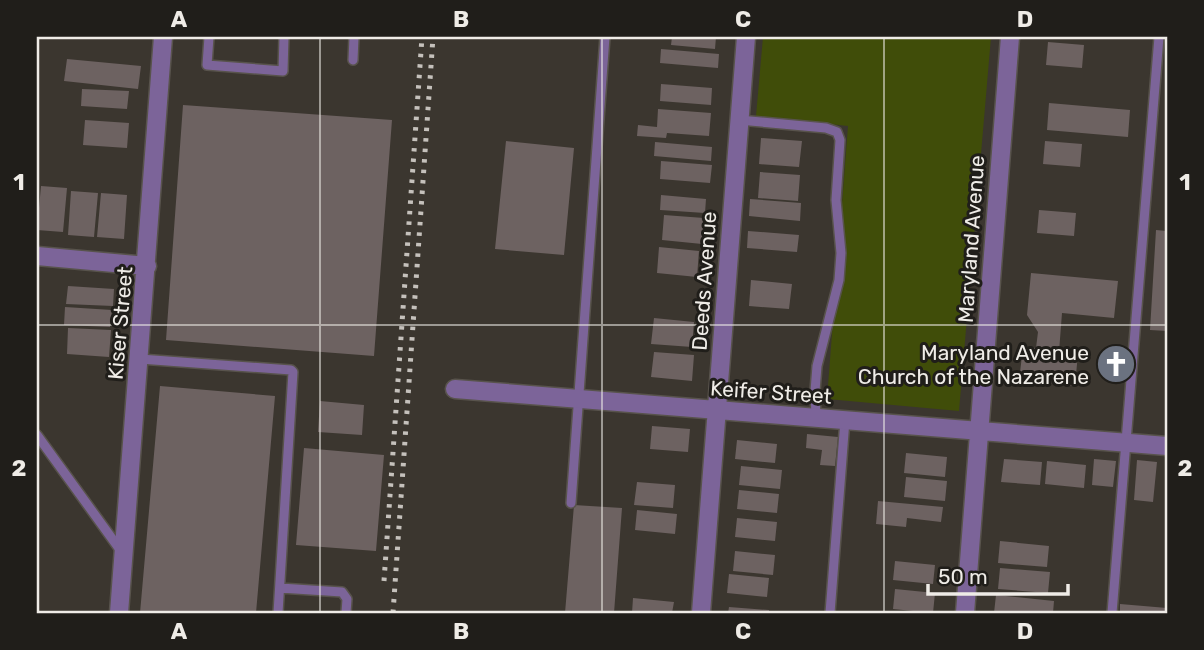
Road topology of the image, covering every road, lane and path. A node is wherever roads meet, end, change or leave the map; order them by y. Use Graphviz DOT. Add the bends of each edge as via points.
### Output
graph roads {
  1 [pos="163,37"];
  2 [pos="209,37"];
  3 [pos="284,37"];
  4 [pos="354,37"];
  5 [pos="605,37"];
  6 [pos="746,37"];
  7 [pos="1010,37"];
  8 [pos="1159,37"];
  9 [pos="353,60"];
  10 [pos="739,120"];
  11 [pos="37,256"];
  12 [pos="147,266"];
  13 [pos="140,359"];
  14 [pos="455,389"];
  15 [pos="579,399"];
  16 [pos="717,410"];
  17 [pos="816,418"];
  18 [pos="845,420"];
  19 [pos="979,430"];
  20 [pos="37,435"];
  21 [pos="1125,442"];
  22 [pos="1167,446"];
  23 [pos="570,503"];
  24 [pos="124,555"];
  25 [pos="280,587"];
  26 [pos="119,613"];
  27 [pos="278,613"];
  28 [pos="346,613"];
  29 [pos="701,613"];
  30 [pos="830,613"];
  31 [pos="964,613"];
  32 [pos="1111,613"];
  1 -- 12 [label="street, Kiser Street"];
  2 -- 3 [label="lane" via="207,65 283,71"];
  4 -- 9 [label="lane"];
  5 -- 15 [label="lane"];
  6 -- 10 [label="street, Deeds Avenue"];
  7 -- 19 [label="street, Maryland Avenue"];
  8 -- 21 [label="lane"];
  10 -- 16 [label="street, Deeds Avenue"];
  10 -- 17 [label="lane" via="826,128 837,132 840,140 836,200 839,280 817,366"];
  11 -- 12 [label="street"];
  12 -- 13 [label="street, Kiser Street"];
  13 -- 24 [label="street, Kiser Street"];
  13 -- 25 [label="lane" via="293,372"];
  14 -- 15 [label="street, Keifer Street"];
  15 -- 16 [label="street, Keifer Street"];
  15 -- 23 [label="lane"];
  16 -- 17 [label="street, Keifer Street"];
  16 -- 29 [label="street, Deeds Avenue"];
  17 -- 18 [label="street, Keifer Street"];
  18 -- 19 [label="street, Keifer Street"];
  18 -- 30 [label="lane"];
  19 -- 21 [label="street, Keifer Street"];
  19 -- 31 [label="street, Maryland Avenue"];
  20 -- 24 [label="lane"];
  21 -- 22 [label="street, Keifer Street"];
  21 -- 32 [label="lane"];
  24 -- 26 [label="street, Kiser Street"];
  25 -- 27 [label="lane"];
  25 -- 28 [label="lane" via="342,592 347,599"];
}
